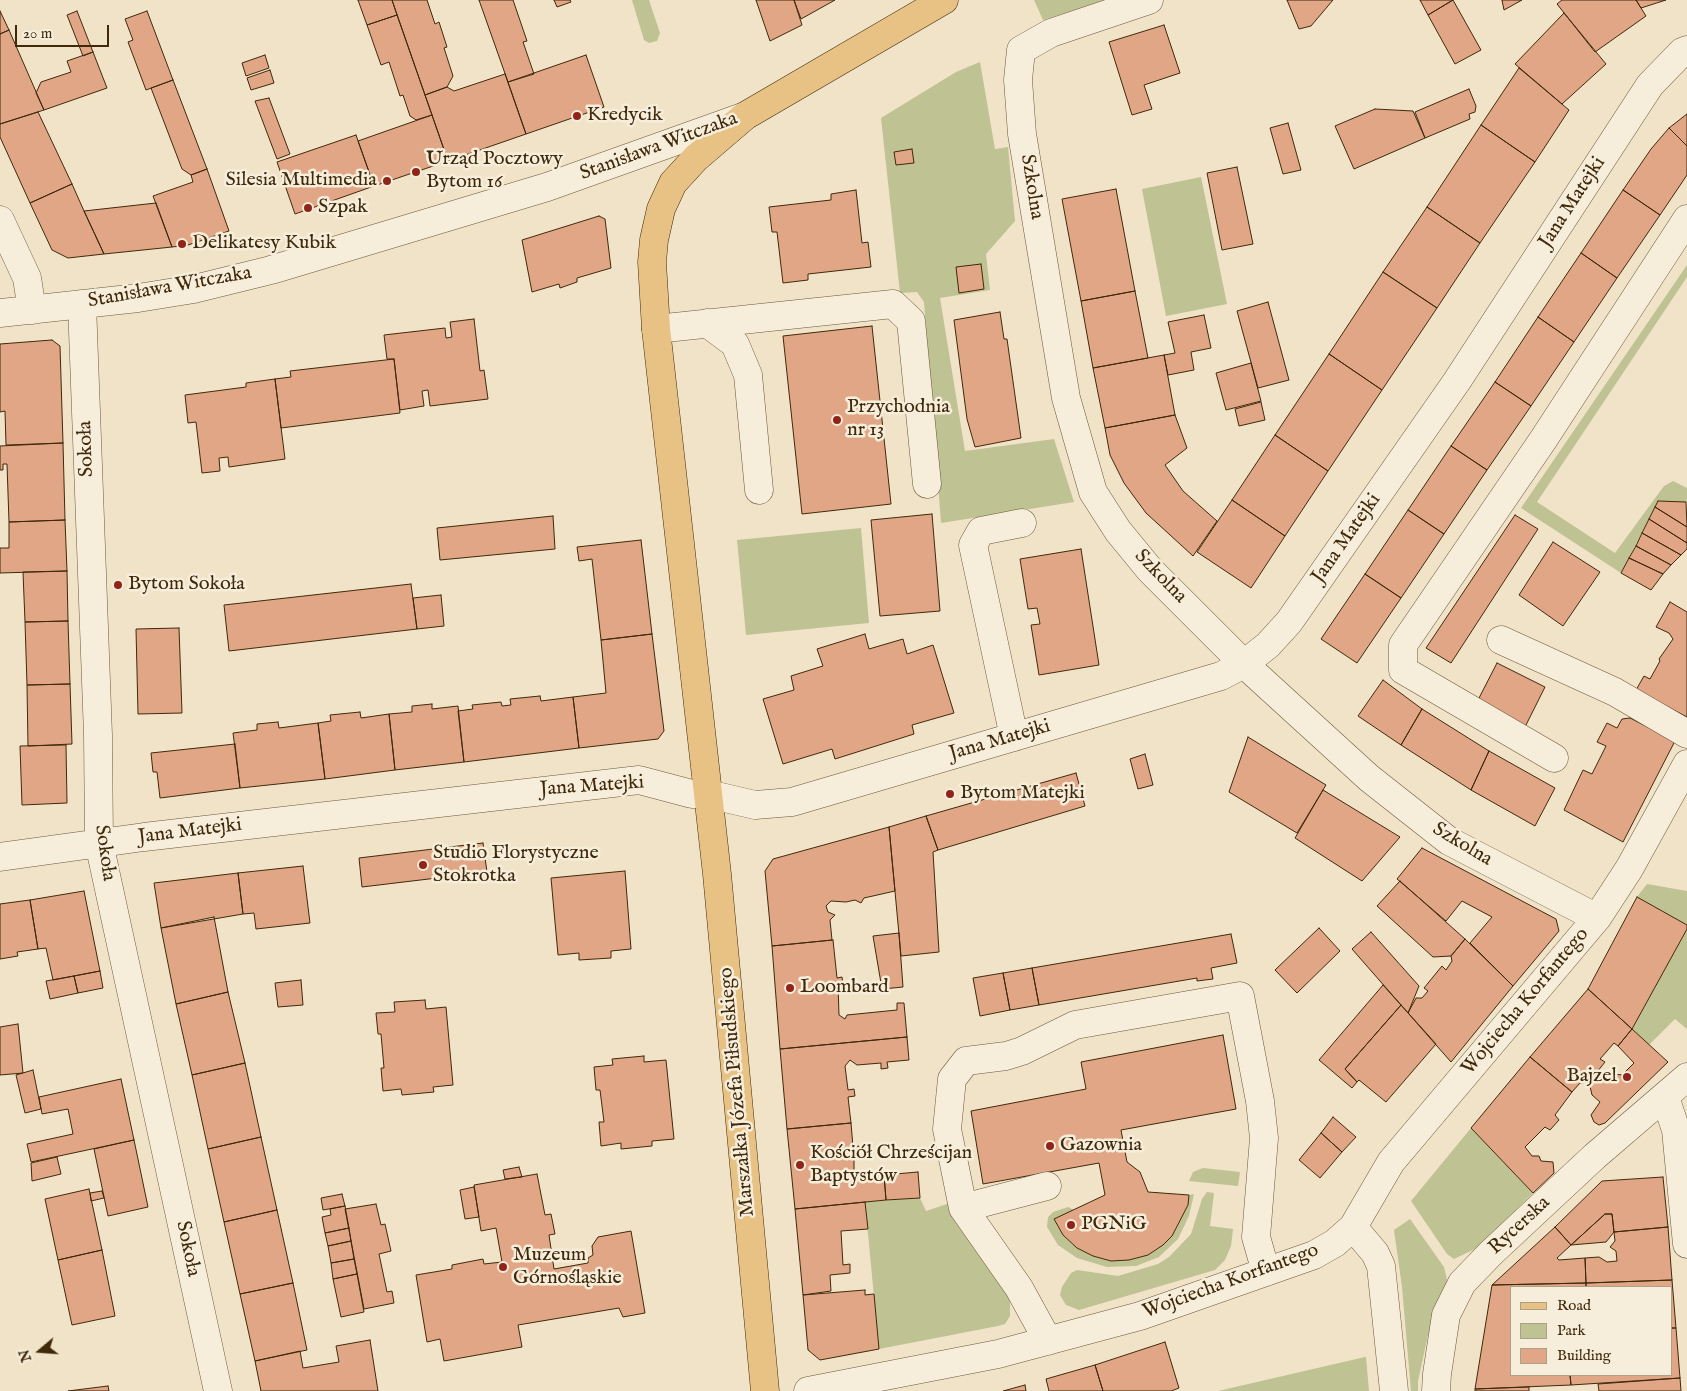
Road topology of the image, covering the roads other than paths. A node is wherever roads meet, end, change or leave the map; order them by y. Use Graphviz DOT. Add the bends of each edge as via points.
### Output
graph roads {
  1 [pos="944,0"];
  2 [pos="1149,0"];
  3 [pos="1687,50"];
  4 [pos="745,116"];
  5 [pos="1687,219"];
  6 [pos="0,220"];
  7 [pos="82,304"];
  8 [pos="32,310"];
  9 [pos="0,313"];
  10 [pos="707,323"];
  11 [pos="656,328"];
  12 [pos="927,484"];
  13 [pos="759,490"];
  14 [pos="1022,523"];
  15 [pos="1501,640"];
  16 [pos="1244,664"];
  17 [pos="1687,734"];
  18 [pos="1014,737"];
  19 [pos="1554,758"];
  20 [pos="1687,764"];
  21 [pos="708,794"];
  22 [pos="99,843"];
  23 [pos="0,857"];
  24 [pos="1596,918"];
  25 [pos="1687,1077"];
  26 [pos="1665,1097"];
  27 [pos="1047,1186"];
  28 [pos="963,1208"];
  29 [pos="1353,1227"];
  30 [pos="1687,1244"];
  31 [pos="1266,1272"];
  32 [pos="1048,1341"];
  33 [pos="218,1391"];
  34 [pos="765,1391"];
  35 [pos="808,1391"];
  36 [pos="1394,1391"];
  37 [pos="1436,1391"];
  1 -- 4 [label="main road, Stanisława Witczaka"];
  2 -- 16 [label="street, Szkolna" via="1051,33 1022,50 1018,80 1022,134 1066,398 1093,492 1118,531 1150,570"];
  3 -- 16 [label="street, Jana Matejki" via="1650,85 1457,381 1289,622"];
  4 -- 7 [label="street, Stanisława Witczaka" via="547,187 271,270 194,289"];
  4 -- 11 [label="main road, Marszałka Józefa Piłsudskiego" via="685,169 666,196 654,240 652,269"];
  5 -- 19 [label="street" via="1543,440 1402,645 1404,670"];
  6 -- 8 [label="street" via="27,278"];
  7 -- 8 [label="street, Stanisława Witczaka"];
  7 -- 22 [label="street, Sokoła"];
  8 -- 9 [label="street, Stanisława Witczaka"];
  10 -- 11 [label="street"];
  10 -- 12 [label="street" via="893,304 911,321"];
  10 -- 13 [label="street" via="735,344 748,376"];
  11 -- 21 [label="main road, Marszałka Józefa Piłsudskiego"];
  14 -- 18 [label="street" via="981,531 973,545"];
  15 -- 17 [label="street" via="1615,692"];
  16 -- 18 [label="street, Jana Matejki" via="1221,676"];
  16 -- 24 [label="street, Szkolna" via="1368,778 1449,841"];
  18 -- 21 [label="street, Jana Matejki" via="792,802 755,805"];
  20 -- 24 [label="street, Wojciecha Korfantego" via="1629,869"];
  21 -- 22 [label="street, Jana Matejki" via="692,794 648,781 631,780"];
  21 -- 34 [label="main road, Marszałka Józefa Piłsudskiego"];
  22 -- 23 [label="street, Jana Matejki"];
  22 -- 33 [label="street, Sokoła"];
  24 -- 29 [label="street, Wojciecha Korfantego" via="1391,1162"];
  25 -- 26 [label="street, Rycerska"];
  26 -- 30 [label="street" via="1676,1130"];
  26 -- 37 [label="street, Rycerska" via="1594,1156 1462,1284 1446,1315"];
  27 -- 28 [label="street"];
  28 -- 31 [label="street" via="947,1129 952,1079 966,1061 1022,1051 1075,1025 1240,996 1264,1138 1256,1237"];
  28 -- 32 [label="street" via="1019,1288"];
  29 -- 31 [label="street, Wojciecha Korfantego" via="1314,1255"];
  29 -- 36 [label="street" via="1381,1266"];
  31 -- 32 [label="street, Wojciecha Korfantego" via="1140,1316"];
  32 -- 35 [label="street, Wojciecha Korfantego" via="998,1354"];
}
